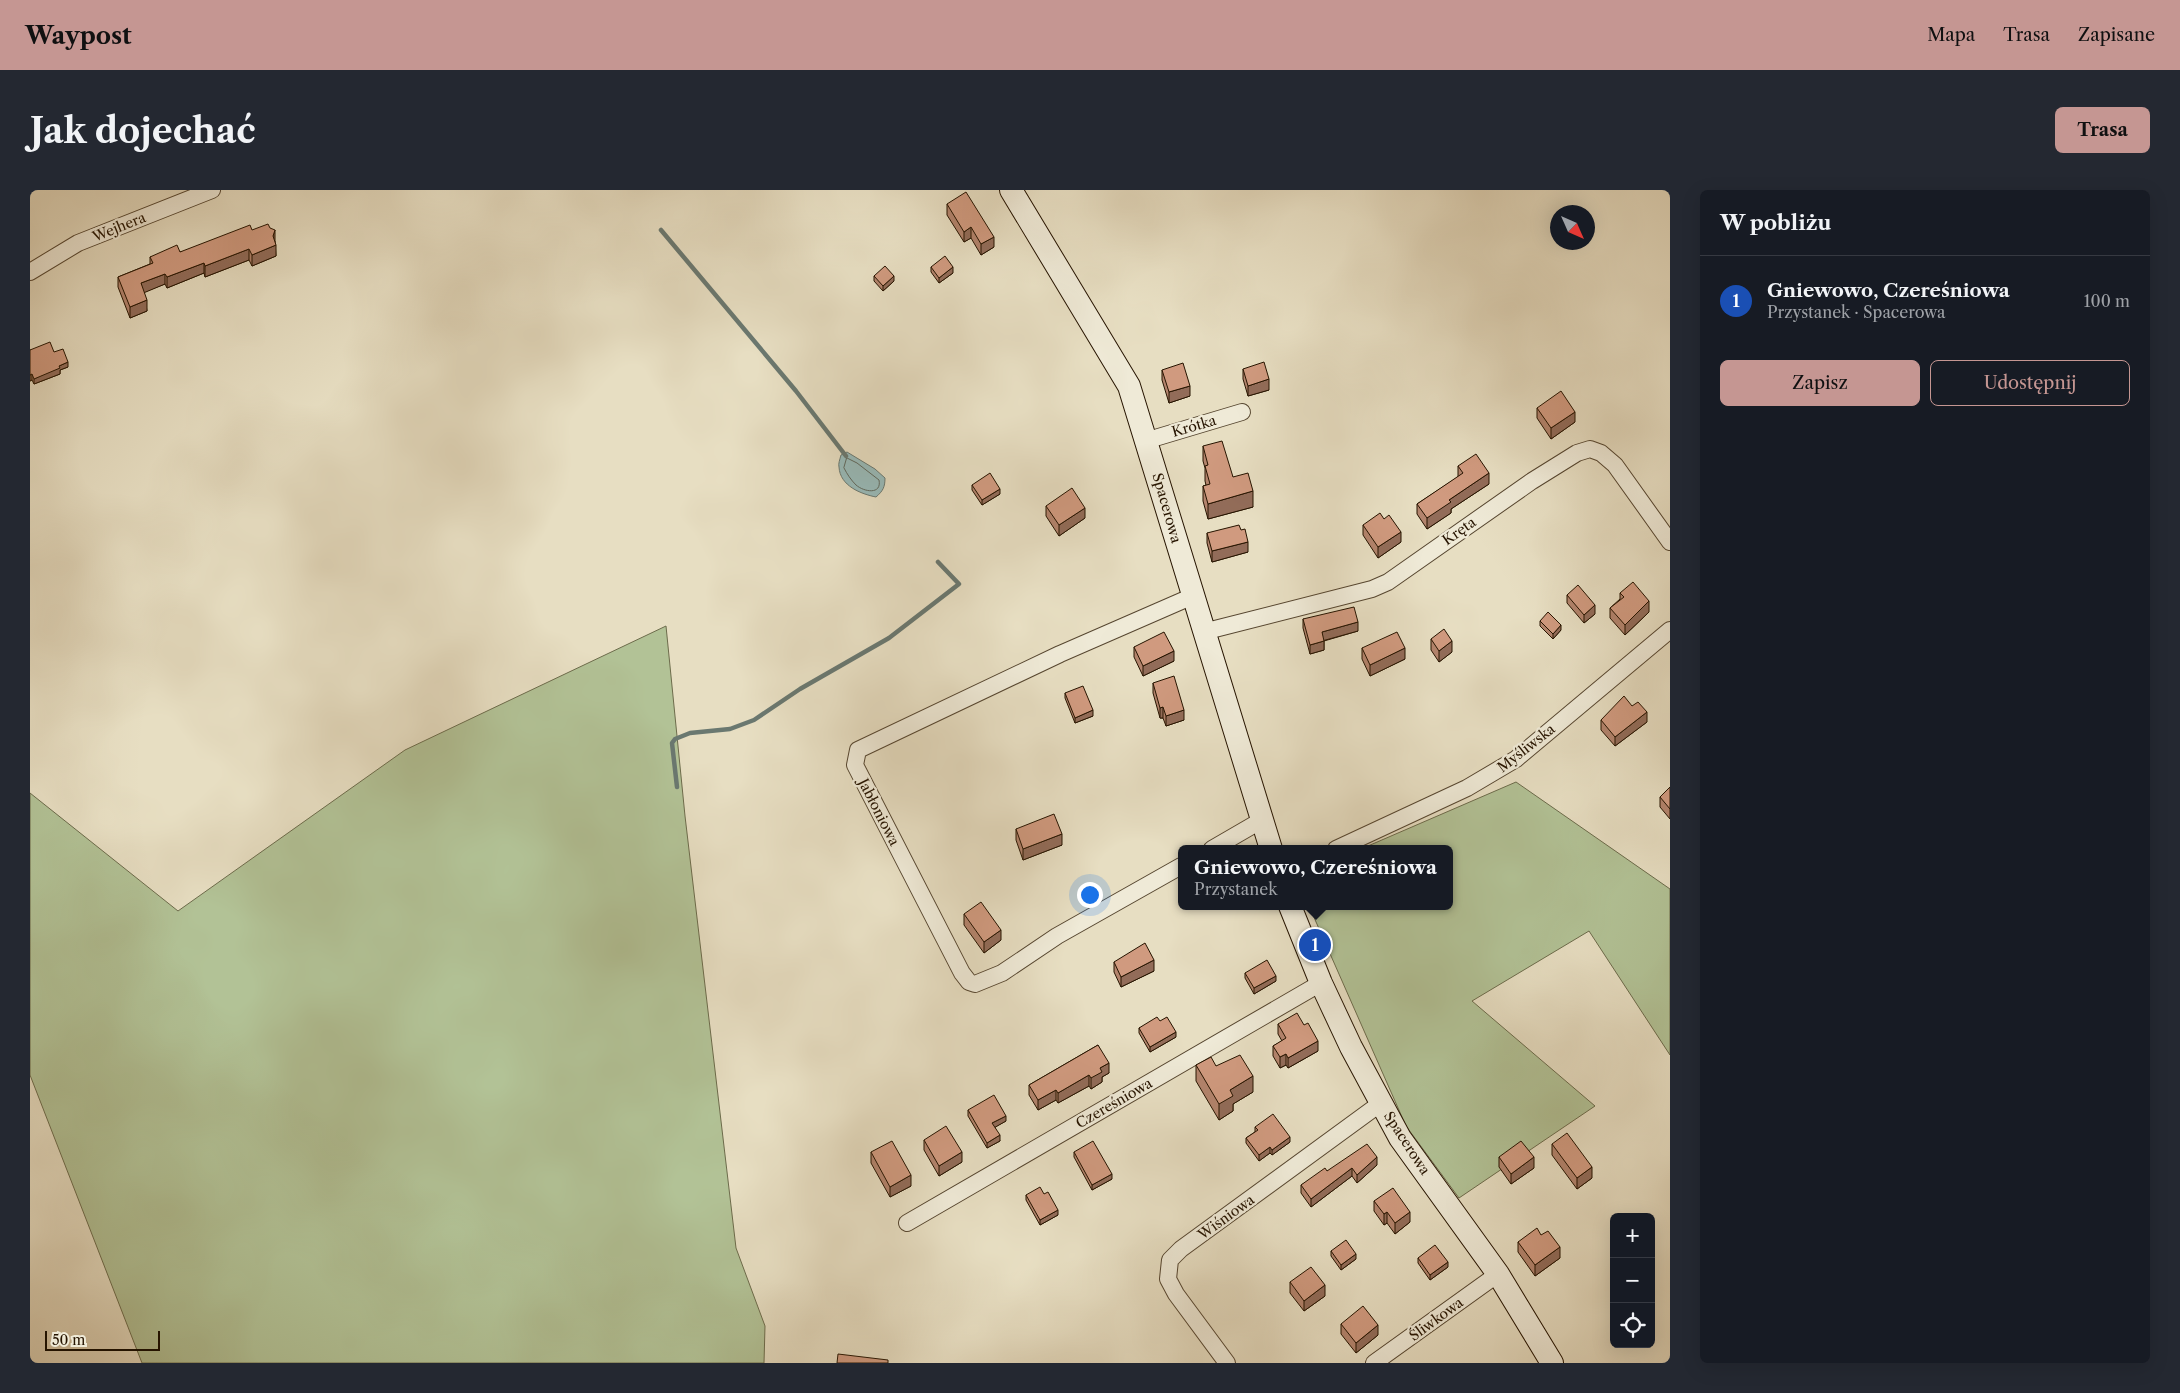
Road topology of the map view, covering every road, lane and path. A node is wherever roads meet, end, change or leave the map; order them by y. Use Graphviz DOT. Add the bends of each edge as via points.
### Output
graph roads {
  1 [pos="212,190"];
  2 [pos="1011,190"];
  3 [pos="30,272"];
  4 [pos="1242,412"];
  5 [pos="1145,441"];
  6 [pos="1670,542"];
  7 [pos="1192,596"];
  8 [pos="1670,630"];
  9 [pos="1203,632"];
  10 [pos="1262,820"];
  11 [pos="1219,845"];
  12 [pos="1270,845"];
  13 [pos="1345,845"];
  14 [pos="1178,868"];
  15 [pos="1292,910"];
  16 [pos="1321,983"];
  17 [pos="1381,1102"];
  18 [pos="906,1223"];
  19 [pos="1498,1274"];
  20 [pos="1227,1363"];
  21 [pos="1374,1363"];
  22 [pos="1552,1363"];
  1 -- 3 [label="street, Wejhera" via="78,243"];
  2 -- 5 [label="street, Spacerowa" via="1129,386"];
  4 -- 5 [label="street, Krótka"];
  5 -- 7 [label="street, Spacerowa"];
  6 -- 9 [label="street, Kręta" via="1615,465 1601,453 1590,449 1577,453 1532,481 1388,582 1372,589"];
  7 -- 9 [label="street, Spacerowa"];
  7 -- 14 [label="street, Jabłoniowa" via="1060,654 858,750 855,765 957,965 969,982 975,984 1002,973 1057,936"];
  8 -- 13 [label="street, Myśliwska" via="1516,759 1467,788"];
  9 -- 10 [label="street, Spacerowa"];
  10 -- 11 [label="street"];
  10 -- 12 [label="street, Spacerowa"];
  15 -- 16 [label="street, Spacerowa"];
  16 -- 17 [label="street, Spacerowa"];
  16 -- 18 [label="street, Czereśniowa"];
  17 -- 19 [label="street, Spacerowa" via="1400,1138"];
  17 -- 20 [label="street, Wiśniowa" via="1170,1260 1168,1279 1176,1294"];
  19 -- 21 [label="street, Śliwkowa"];
  19 -- 22 [label="street, Spacerowa"];
}
